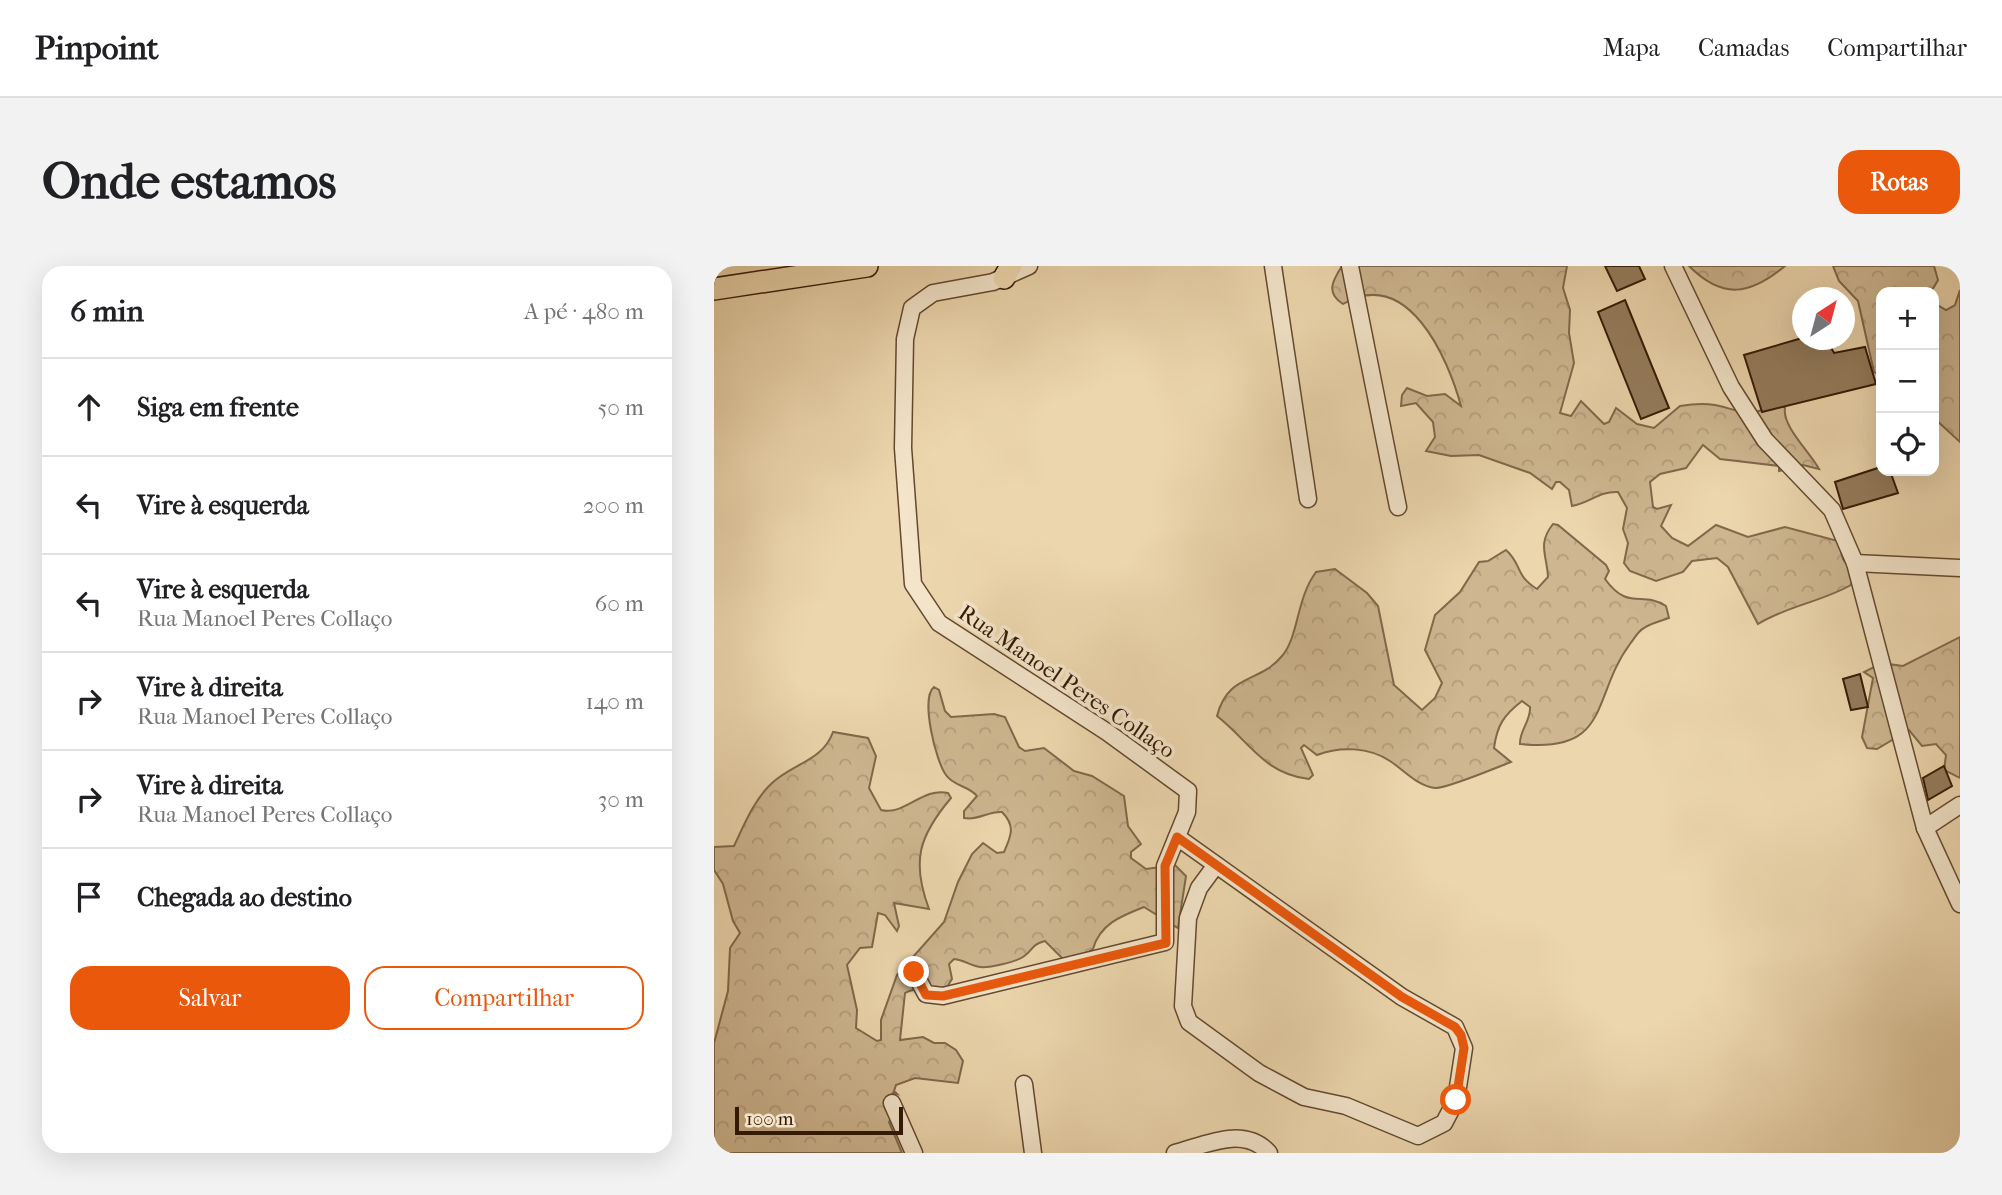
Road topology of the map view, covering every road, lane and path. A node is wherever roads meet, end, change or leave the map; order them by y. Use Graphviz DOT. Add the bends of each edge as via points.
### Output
graph roads {
  1 [pos="867,266"];
  2 [pos="1029,266"];
  3 [pos="1273,266"];
  4 [pos="1350,266"];
  5 [pos="1673,266"];
  6 [pos="1007,272"];
  7 [pos="714,289"];
  8 [pos="1308,499"];
  9 [pos="1398,508"];
  10 [pos="1855,563"];
  11 [pos="1960,568"];
  12 [pos="1960,805"];
  13 [pos="1925,828"];
  14 [pos="1177,837"];
  15 [pos="1216,865"];
  16 [pos="1960,904"];
  17 [pos="914,972"];
  18 [pos="1024,1084"];
  19 [pos="892,1103"];
  20 [pos="1426,1135"];
  21 [pos="914,1153"];
  22 [pos="1033,1153"];
  23 [pos="1175,1153"];
  24 [pos="1269,1153"];
  25 [pos="1424,1153"];
  1 -- 7 [label="highway"];
  2 -- 6 [label="street, Rua Manoel Peres Collaço"];
  3 -- 8 [label="street"];
  4 -- 9 [label="street"];
  5 -- 10 [label="street" via="1731,387 1765,440 1832,510"];
  6 -- 14 [label="street, Rua Manoel Peres Collaço" via="933,293 912,308 908,321 903,448 914,584 939,623 1107,732 1188,791 1187,812"];
  10 -- 11 [label="street"];
  10 -- 13 [label="street"];
  12 -- 13 [label="street"];
  13 -- 16 [label="street"];
  14 -- 15 [label="street"];
  14 -- 17 [label="street, Rua Manoel Peres Collaço" via="1165,866 1166,943 943,996 926,995"];
  15 -- 20 [label="street" via="1402,997 1443,1018 1461,1035 1464,1048 1456,1100 1444,1123"];
  15 -- 20 [label="street" via="1199,888 1188,918 1183,1006 1189,1022 1259,1073 1304,1097 1346,1106 1405,1133"];
  18 -- 22 [label="street"];
  19 -- 21 [label="street"];
  20 -- 25 [label="street"];
  23 -- 24 [label="street" via="1233,1138 1253,1141"];
}
